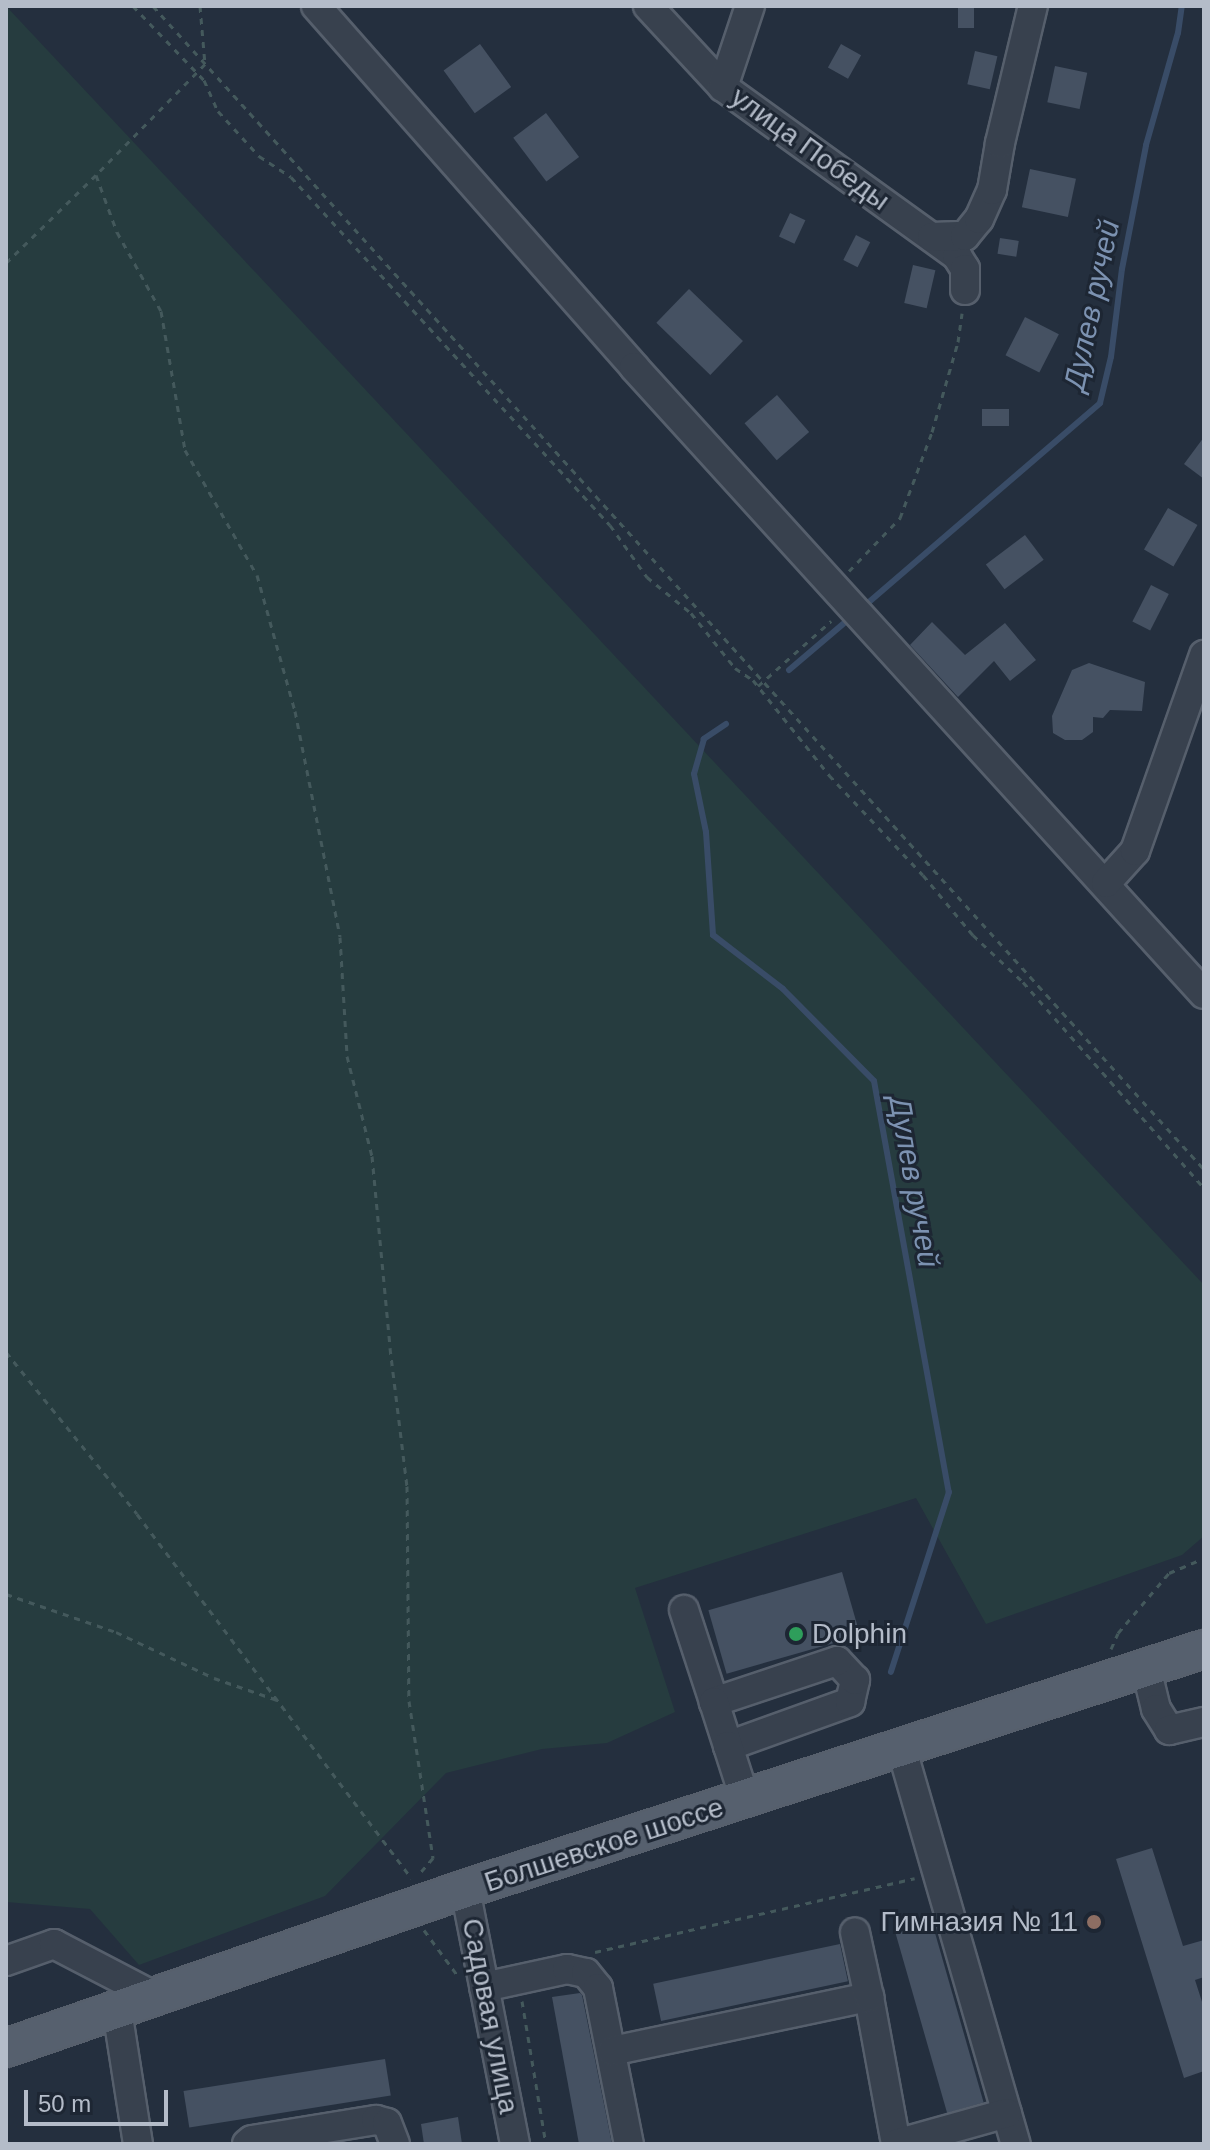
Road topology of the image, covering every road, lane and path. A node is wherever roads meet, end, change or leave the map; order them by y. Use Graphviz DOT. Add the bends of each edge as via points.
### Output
graph roads {
  1 [pos="133,6"];
  2 [pos="153,6"];
  3 [pos="200,6"];
  4 [pos="316,6"];
  5 [pos="648,6"];
  6 [pos="750,6"];
  7 [pos="1033,6"];
  8 [pos="205,64"];
  9 [pos="197,72"];
  10 [pos="723,87"];
  11 [pos="96,175"];
  12 [pos="932,237"];
  13 [pos="6,263"];
  14 [pos="965,290"];
  15 [pos="838,603"];
  16 [pos="1204,655"];
  17 [pos="763,681"];
  18 [pos="758,686"];
  19 [pos="1106,883"];
  20 [pos="1204,994"];
  21 [pos="1204,1169"];
  22 [pos="1204,1188"];
  23 [pos="6,1352"];
  24 [pos="1204,1558"];
  25 [pos="6,1594"];
  26 [pos="684,1610"];
  27 [pos="1204,1649"];
  28 [pos="1146,1668"];
  29 [pos="1094,1685"];
  30 [pos="280,1701"];
  31 [pos="714,1702"];
  32 [pos="1204,1722"];
  33 [pos="728,1746"];
  34 [pos="902,1750"];
  35 [pos="745,1799"];
  36 [pos="924,1876"];
  37 [pos="413,1881"];
  38 [pos="401,1886"];
  39 [pos="465,1889"];
  40 [pos="418,1922"];
  41 [pos="855,1933"];
  42 [pos="592,1952"];
  43 [pos="6,1961"];
  44 [pos="518,1980"];
  45 [pos="483,1982"];
  46 [pos="156,1997"];
  47 [pos="869,1997"];
  48 [pos="117,2010"];
  49 [pos="6,2048"];
  50 [pos="612,2051"];
  51 [pos="1007,2113"];
  52 [pos="138,2144"];
  53 [pos="247,2144"];
  54 [pos="395,2144"];
  55 [pos="515,2144"];
  56 [pos="546,2144"];
  57 [pos="629,2144"];
  58 [pos="1016,2144"];
  1 -- 9 [label="path"];
  2 -- 8 [label="path"];
  3 -- 8 [label="path"];
  4 -- 15 [label="street"];
  5 -- 10 [label="street, улица Победы"];
  6 -- 10 [label="street"];
  7 -- 12 [label="street" via="992,190 965,236"];
  8 -- 9 [label="path"];
  8 -- 17 [label="path"];
  9 -- 11 [label="path"];
  9 -- 18 [label="path" via="218,111 259,156 301,188 610,525 647,577 691,613 735,668"];
  10 -- 12 [label="street, улица Победы"];
  11 -- 13 [label="path"];
  11 -- 37 [label="path" via="117,232 161,311 185,450 257,575 295,711 340,937 347,1056 372,1156 407,1486 409,1701 433,1858"];
  12 -- 14 [label="street, улица Победы" via="957,256 965,269"];
  14 -- 15 [label="path" via="954,357 920,469 900,518"];
  15 -- 17 [label="path"];
  15 -- 19 [label="street" via="871,626"];
  16 -- 19 [label="street" via="1135,851"];
  17 -- 18 [label="path"];
  17 -- 21 [label="path"];
  18 -- 22 [label="path" via="829,775 973,935 1023,982"];
  19 -- 20 [label="street"];
  23 -- 30 [label="path"];
  24 -- 29 [label="path" via="1169,1573 1118,1633"];
  25 -- 30 [label="path" via="116,1632 214,1678"];
  26 -- 31 [label="street"];
  27 -- 28 [label="main road, Болшевское шоссе"];
  28 -- 29 [label="main road, Болшевское шоссе"];
  28 -- 32 [label="street" via="1156,1709 1169,1730"];
  29 -- 34 [label="main road, Болшевское шоссе"];
  30 -- 37 [label="path"];
  31 -- 33 [label="street"];
  31 -- 33 [label="street" via="837,1661 855,1680 850,1702"];
  33 -- 35 [label="street"];
  34 -- 35 [label="main road, Болшевское шоссе"];
  34 -- 51 [label="street"];
  35 -- 39 [label="main road, Болшевское шоссе"];
  36 -- 42 [label="path"];
  37 -- 38 [label="path"];
  39 -- 45 [label="street, Садовая улица"];
  39 -- 46 [label="main road, Болшевское шоссе"];
  40 -- 45 [label="path" via="463,1982"];
  41 -- 47 [label="street"];
  43 -- 46 [label="street" via="54,1944"];
  44 -- 45 [label="street"];
  44 -- 50 [label="street" via="567,1969 586,1973 598,1988"];
  44 -- 56 [label="path"];
  45 -- 55 [label="street, Садовая улица"];
  46 -- 48 [label="main road, Болшевское шоссе"];
  47 -- 50 [label="street"];
  47 -- 51 [label="street" via="896,2144"];
  48 -- 49 [label="main road, Болшевское шоссе"];
  48 -- 52 [label="street"];
  50 -- 57 [label="street"];
  51 -- 58 [label="street"];
  53 -- 54 [label="street" via="376,2120 387,2123"];
}
